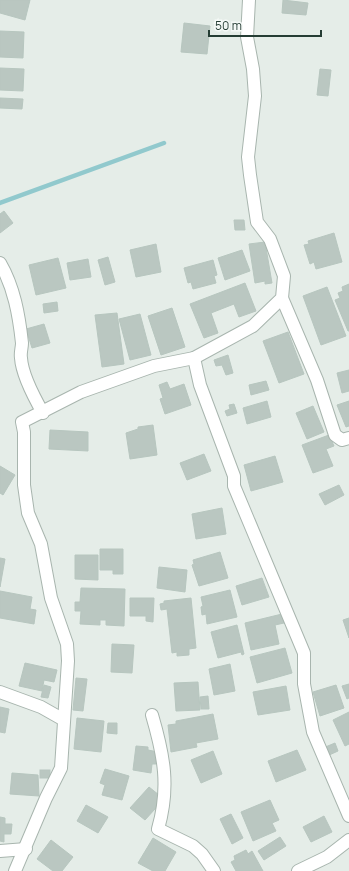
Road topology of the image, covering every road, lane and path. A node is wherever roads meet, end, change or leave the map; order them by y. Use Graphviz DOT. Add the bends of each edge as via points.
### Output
graph roads {
  1 [pos="249,0"];
  2 [pos="0,263"];
  3 [pos="282,298"];
  4 [pos="194,358"];
  5 [pos="43,413"];
  6 [pos="349,438"];
  7 [pos="0,692"];
  8 [pos="152,715"];
  9 [pos="64,720"];
  10 [pos="349,816"];
  11 [pos="349,840"];
  12 [pos="26,849"];
  13 [pos="0,851"];
  14 [pos="15,871"];
  15 [pos="214,871"];
  16 [pos="298,871"];
  1 -- 3 [label="street" via="247,37 255,96 248,157 257,222 270,239 284,276"];
  2 -- 5 [label="street" via="13,291 20,326 21,358 33,395"];
  3 -- 4 [label="street" via="253,326"];
  3 -- 6 [label="street" via="317,380 335,435 342,440"];
  4 -- 5 [label="street" via="154,366 81,392"];
  4 -- 10 [label="street" via="200,385 234,476 236,492 304,653 304,684 313,732"];
  5 -- 9 [label="street" via="22,422 24,485 28,513 41,544 51,598 67,644 68,681"];
  7 -- 9 [label="street" via="42,707"];
  8 -- 15 [label="street" via="160,742 165,774 164,807 158,829 193,846"];
  9 -- 12 [label="street" via="61,768"];
  11 -- 16 [label="street" via="327,857"];
  12 -- 13 [label="street"];
  12 -- 14 [label="street"];
}
